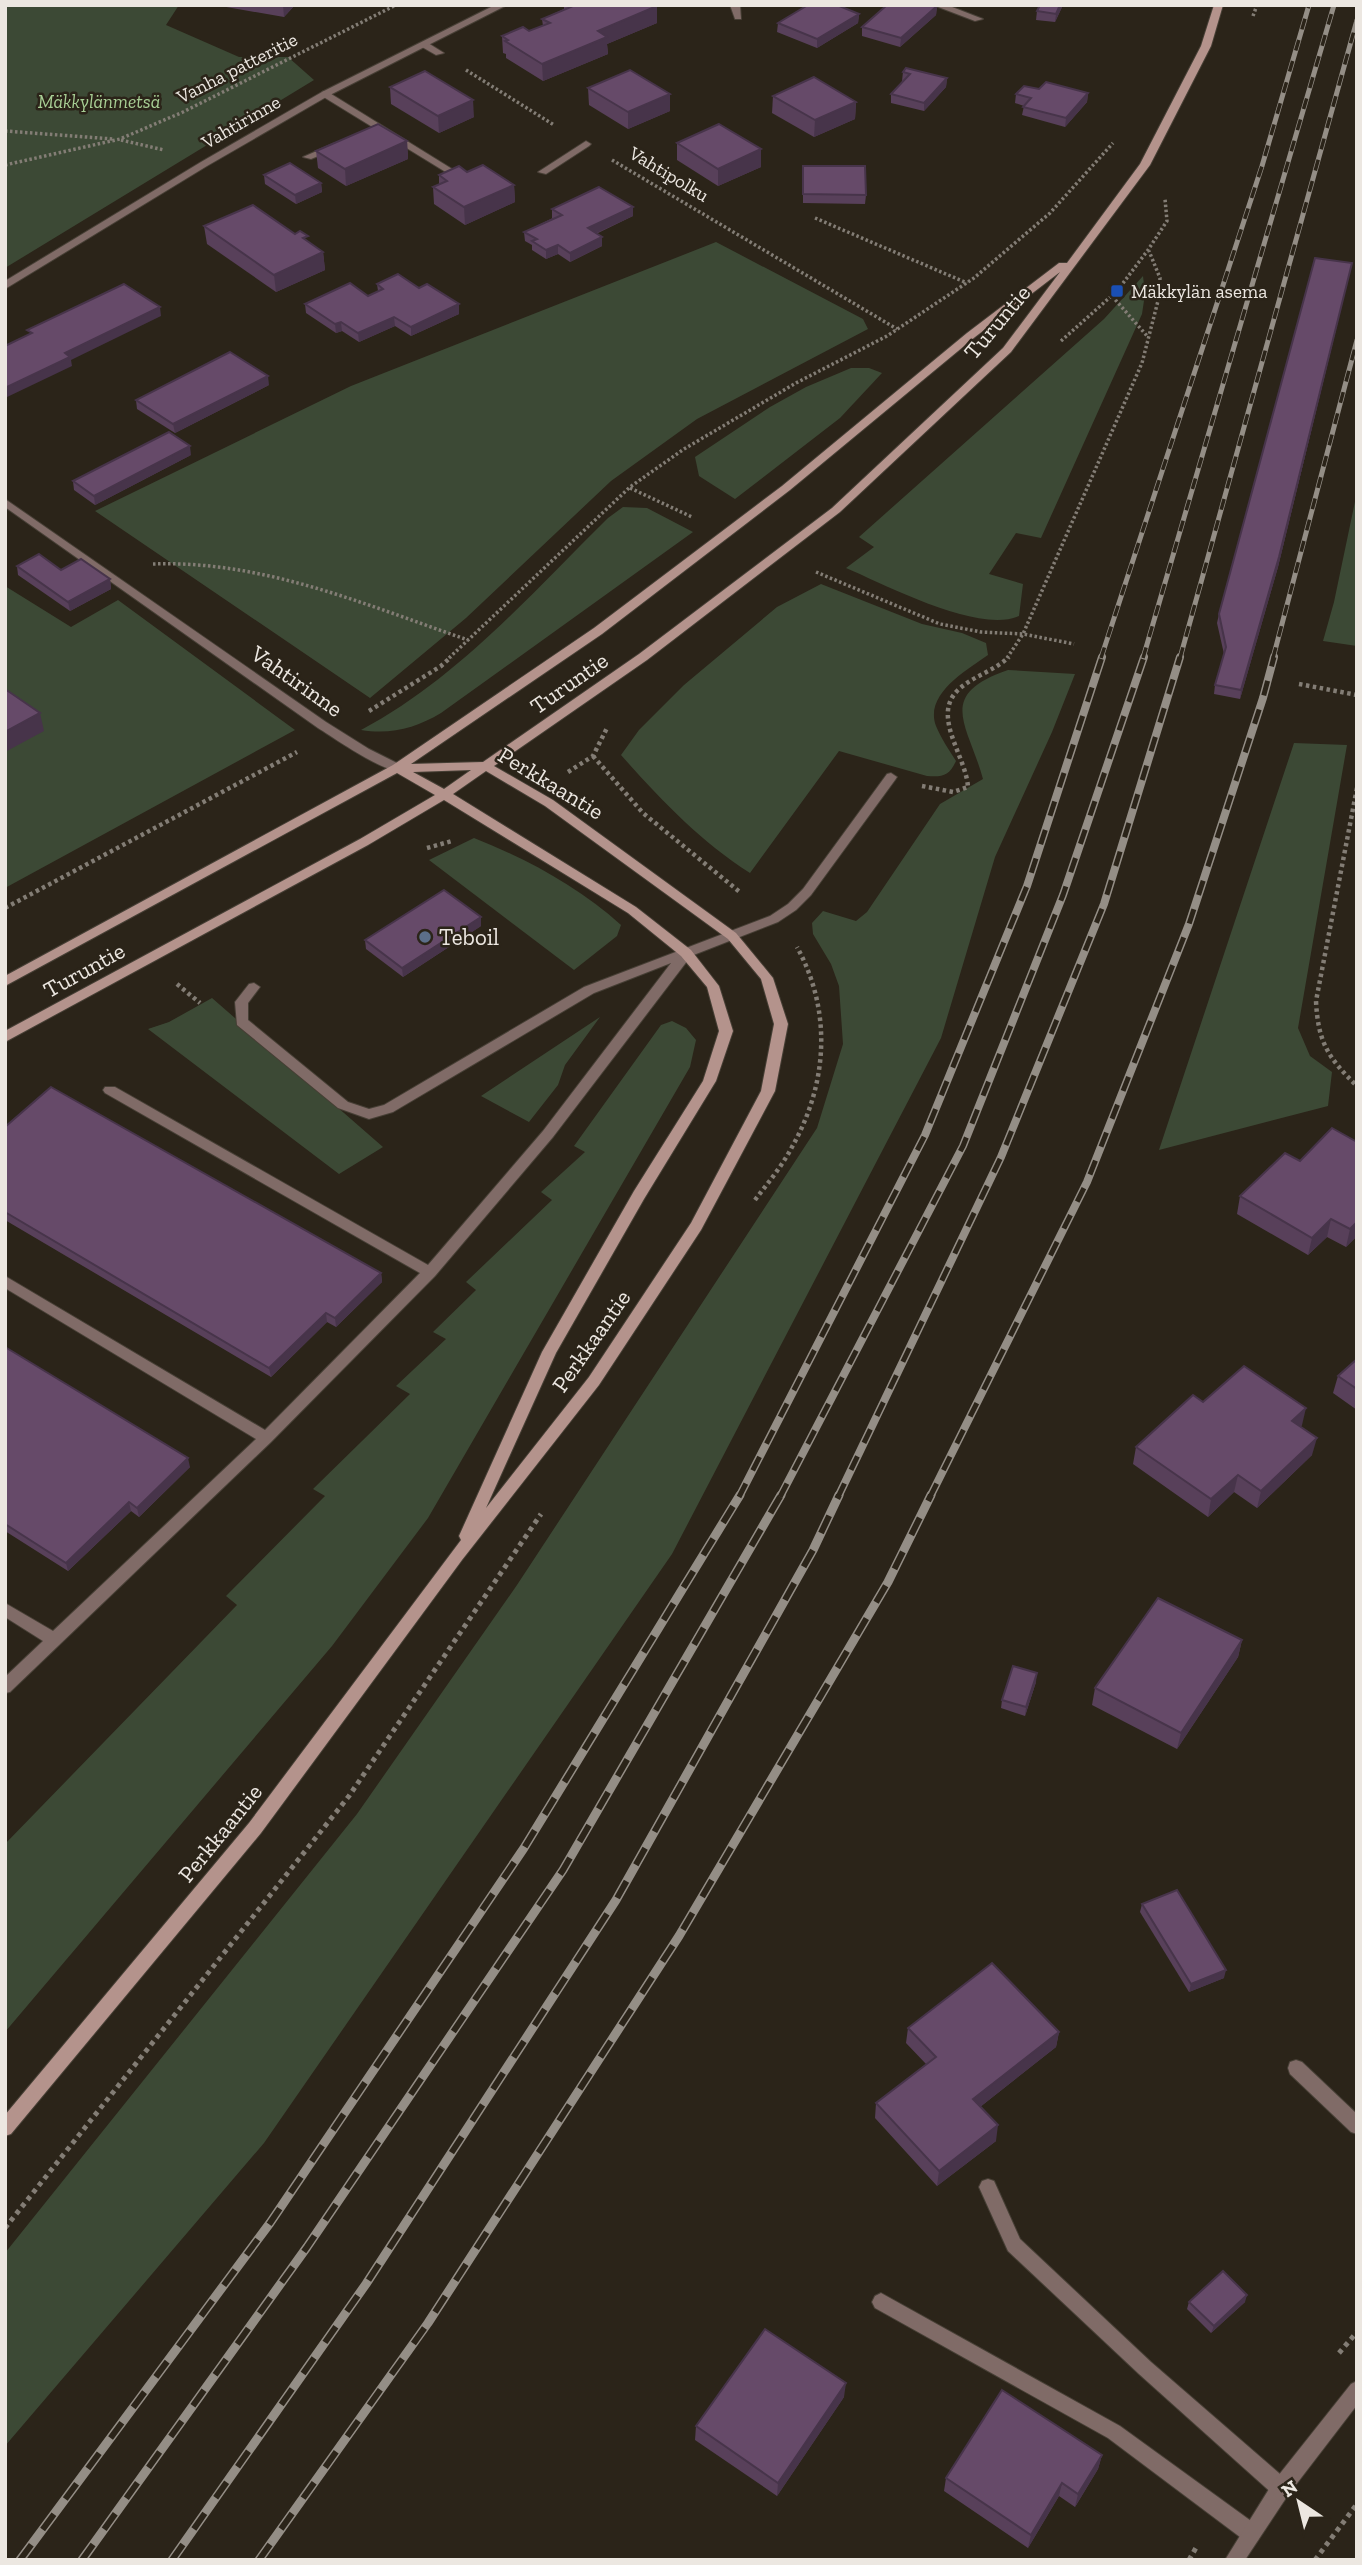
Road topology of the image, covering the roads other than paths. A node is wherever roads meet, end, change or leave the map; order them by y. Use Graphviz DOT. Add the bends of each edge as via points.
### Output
graph roads {
  1 [pos="503,5"];
  2 [pos="735,5"];
  3 [pos="937,5"];
  4 [pos="1219,5"];
  5 [pos="738,17"];
  6 [pos="978,19"];
  7 [pos="425,45"];
  8 [pos="439,53"];
  9 [pos="325,94"];
  10 [pos="378,127"];
  11 [pos="366,132"];
  12 [pos="343,142"];
  13 [pos="586,144"];
  14 [pos="308,157"];
  15 [pos="543,172"];
  16 [pos="460,177"];
  17 [pos="1075,256"];
  18 [pos="5,286"];
  19 [pos="5,502"];
  20 [pos="486,766"];
  21 [pos="397,768"];
  22 [pos="891,777"];
  23 [pos="444,794"];
  24 [pos="732,936"];
  25 [pos="686,953"];
  26 [pos="5,982"];
  27 [pos="254,987"];
  28 [pos="5,1037"];
  29 [pos="110,1090"];
  30 [pos="430,1272"];
  31 [pos="5,1281"];
  32 [pos="266,1438"];
  33 [pos="457,1556"];
  34 [pos="5,1609"];
  35 [pos="54,1640"];
  36 [pos="5,1687"];
  37 [pos="1296,2068"];
  38 [pos="1357,2126"];
  39 [pos="5,2128"];
  40 [pos="988,2187"];
  41 [pos="881,2302"];
  42 [pos="1357,2390"];
  43 [pos="1281,2488"];
  44 [pos="1251,2533"];
  45 [pos="1234,2560"];
  1 -- 7 [label="street, Vahtirinne"];
  2 -- 5 [label="street"];
  3 -- 6 [label="street"];
  4 -- 17 [label="main road, Turuntie" via="1206,46 1145,165"];
  7 -- 8 [label="street"];
  7 -- 9 [label="street, Vahtirinne"];
  9 -- 10 [label="street"];
  9 -- 18 [label="street, Vahtirinne"];
  10 -- 11 [label="street"];
  10 -- 16 [label="street"];
  12 -- 14 [label="street"];
  13 -- 15 [label="street"];
  17 -- 20 [label="main road, Turuntie" via="1007,350 836,510 643,657"];
  17 -- 21 [label="main road, Turuntie" via="971,335 796,480 598,631"];
  19 -- 21 [label="street, Vahtirinne" via="322,725"];
  20 -- 21 [label="main road, Perkkaantie"];
  20 -- 23 [label="main road, Turuntie"];
  20 -- 24 [label="main road, Perkkaantie" via="549,803"];
  21 -- 23 [label="main road, Perkkaantie"];
  21 -- 26 [label="main road, Turuntie"];
  22 -- 24 [label="street" via="792,907"];
  23 -- 25 [label="main road, Perkkaantie" via="632,910"];
  23 -- 28 [label="main road, Turuntie"];
  24 -- 25 [label="street"];
  24 -- 33 [label="main road, Perkkaantie" via="768,978 781,1024 768,1091 696,1226 594,1381"];
  25 -- 27 [label="street" via="589,990 388,1109 369,1114 343,1105 242,1021 241,1002"];
  25 -- 30 [label="street" via="548,1134"];
  25 -- 33 [label="main road, Perkkaantie" via="713,986 726,1031 709,1081 549,1352"];
  29 -- 30 [label="street"];
  30 -- 32 [label="street"];
  31 -- 32 [label="street"];
  32 -- 35 [label="street"];
  33 -- 39 [label="main road, Perkkaantie" via="255,1828"];
  34 -- 35 [label="street"];
  35 -- 36 [label="street"];
  37 -- 38 [label="street"];
  40 -- 43 [label="street" via="1014,2245"];
  41 -- 44 [label="street" via="1114,2432"];
  42 -- 43 [label="street"];
  43 -- 44 [label="street"];
  44 -- 45 [label="street"];
}
